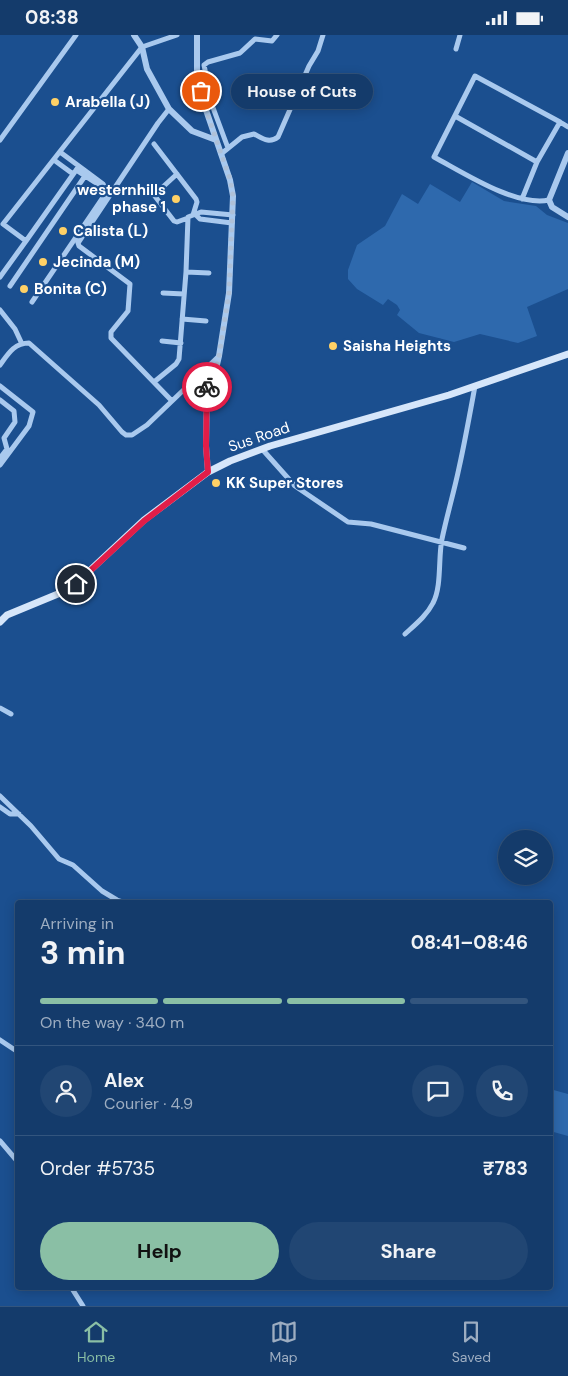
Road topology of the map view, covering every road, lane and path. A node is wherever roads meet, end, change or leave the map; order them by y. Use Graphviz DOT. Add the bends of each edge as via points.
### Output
graph roads {
  1 [pos="76,35"];
  2 [pos="134,35"];
  3 [pos="177,35"];
  4 [pos="197,35"];
  5 [pos="277,35"];
  6 [pos="323,35"];
  7 [pos="460,35"];
  8 [pos="142,47"];
  9 [pos="456,49"];
  10 [pos="168,109"];
  11 [pos="455,116"];
  12 [pos="560,122"];
  13 [pos="568,127"];
  14 [pos="0,140"];
  15 [pos="216,141"];
  16 [pos="154,144"];
  17 [pos="228,148"];
  18 [pos="60,152"];
  19 [pos="221,154"];
  20 [pos="568,154"];
  21 [pos="54,160"];
  22 [pos="537,162"];
  23 [pos="76,170"];
  24 [pos="177,174"];
  25 [pos="85,176"];
  26 [pos="106,189"];
  27 [pos="522,199"];
  28 [pos="549,200"];
  29 [pos="194,215"];
  30 [pos="233,215"];
  31 [pos="568,217"];
  32 [pos="188,218"];
  33 [pos="232,223"];
  34 [pos="26,241"];
  35 [pos="186,272"];
  36 [pos="209,273"];
  37 [pos="0,277"];
  38 [pos="10,286"];
  39 [pos="164,293"];
  40 [pos="184,294"];
  41 [pos="32,302"];
  42 [pos="0,309"];
  43 [pos="182,319"];
  44 [pos="206,321"];
  45 [pos="162,341"];
  46 [pos="181,343"];
  47 [pos="22,344"];
  48 [pos="568,354"];
  49 [pos="219,356"];
  50 [pos="0,365"];
  51 [pos="154,381"];
  52 [pos="0,386"];
  53 [pos="475,386"];
  54 [pos="0,400"];
  55 [pos="172,401"];
  56 [pos="0,445"];
  57 [pos="6,449"];
  58 [pos="262,449"];
  59 [pos="0,458"];
  60 [pos="0,465"];
  61 [pos="208,472"];
  62 [pos="442,541"];
  63 [pos="464,547"];
  64 [pos="0,622"];
  65 [pos="405,634"];
  66 [pos="0,708"];
  67 [pos="11,714"];
  68 [pos="0,796"];
  69 [pos="0,807"];
  70 [pos="19,814"];
  71 [pos="119,900"];
  72 [pos="0,1040"];
  73 [pos="15,1050"];
  74 [pos="0,1141"];
  75 [pos="15,1158"];
  76 [pos="73,1290"];
  77 [pos="83,1306"];
  1 -- 14 [label="street"];
  2 -- 8 [label="street"];
  3 -- 8 [label="street"];
  4 -- 15 [label="street" via="197,71"];
  5 -- 17 [label="street" via="272,41 255,39 240,53 204,65 212,105"];
  6 -- 17 [label="street" via="278,137 267,140 254,134 242,137"];
  7 -- 9 [label="street"];
  8 -- 10 [label="street" via="147,69"];
  8 -- 18 [label="street"];
  10 -- 15 [label="street" via="192,131"];
  10 -- 51 [label="street" via="78,243 130,284 128,311 111,335"];
  11 -- 12 [label="street" via="475,76"];
  11 -- 22 [label="street"];
  11 -- 27 [label="street" via="434,157 505,194"];
  12 -- 13 [label="street"];
  12 -- 22 [label="street"];
  15 -- 19 [label="street"];
  16 -- 24 [label="street"];
  17 -- 19 [label="street"];
  18 -- 21 [label="street"];
  18 -- 23 [label="street"];
  19 -- 30 [label="street" via="231,185"];
  20 -- 28 [label="street"];
  21 -- 23 [label="street"];
  21 -- 34 [label="street" via="3,224"];
  22 -- 27 [label="street"];
  23 -- 25 [label="street"];
  23 -- 26 [label="street" via="103,184"];
  23 -- 34 [label="street"];
  24 -- 29 [label="street" via="196,199"];
  24 -- 32 [label="street" via="154,195 174,221"];
  25 -- 26 [label="street"];
  25 -- 38 [label="street"];
  26 -- 41 [label="street"];
  27 -- 28 [label="street"];
  28 -- 31 [label="street" via="552,207"];
  29 -- 30 [label="street" via="201,212"];
  29 -- 32 [label="street"];
  29 -- 33 [label="street" via="200,219"];
  30 -- 33 [label="street"];
  32 -- 35 [label="street"];
  33 -- 49 [label="street" via="229,293"];
  34 -- 37 [label="street"];
  35 -- 36 [label="street"];
  35 -- 40 [label="street"];
  39 -- 40 [label="street"];
  40 -- 43 [label="street"];
  42 -- 47 [label="street"];
  43 -- 44 [label="street"];
  43 -- 46 [label="street"];
  45 -- 46 [label="street"];
  46 -- 51 [label="street" via="178,362"];
  47 -- 50 [label="street" via="11,350"];
  47 -- 55 [label="street" via="32,345 100,405 126,435 139,431"];
  48 -- 53 [label="main road, Sus Road"];
  49 -- 55 [label="street"];
  49 -- 61 [label="street" via="207,388"];
  51 -- 55 [label="street"];
  52 -- 60 [label="street" via="33,413 29,426"];
  53 -- 58 [label="main road, Sus Road"];
  53 -- 62 [label="street"];
  54 -- 57 [label="street" via="15,415 15,422 4,437"];
  56 -- 57 [label="street"];
  57 -- 59 [label="street"];
  58 -- 61 [label="main road, Sus Road"];
  58 -- 62 [label="street" via="295,486 348,522 371,524"];
  61 -- 64 [label="main road, Sus Road" via="144,521 70,589 7,615"];
  62 -- 63 [label="street"];
  62 -- 65 [label="street" via="434,601 423,618"];
  66 -- 67 [label="street"];
  68 -- 70 [label="street"];
  69 -- 70 [label="street" via="10,814"];
  70 -- 71 [label="street" via="60,859"];
  72 -- 73 [label="street"];
  74 -- 75 [label="street"];
  76 -- 77 [label="street"];
}
